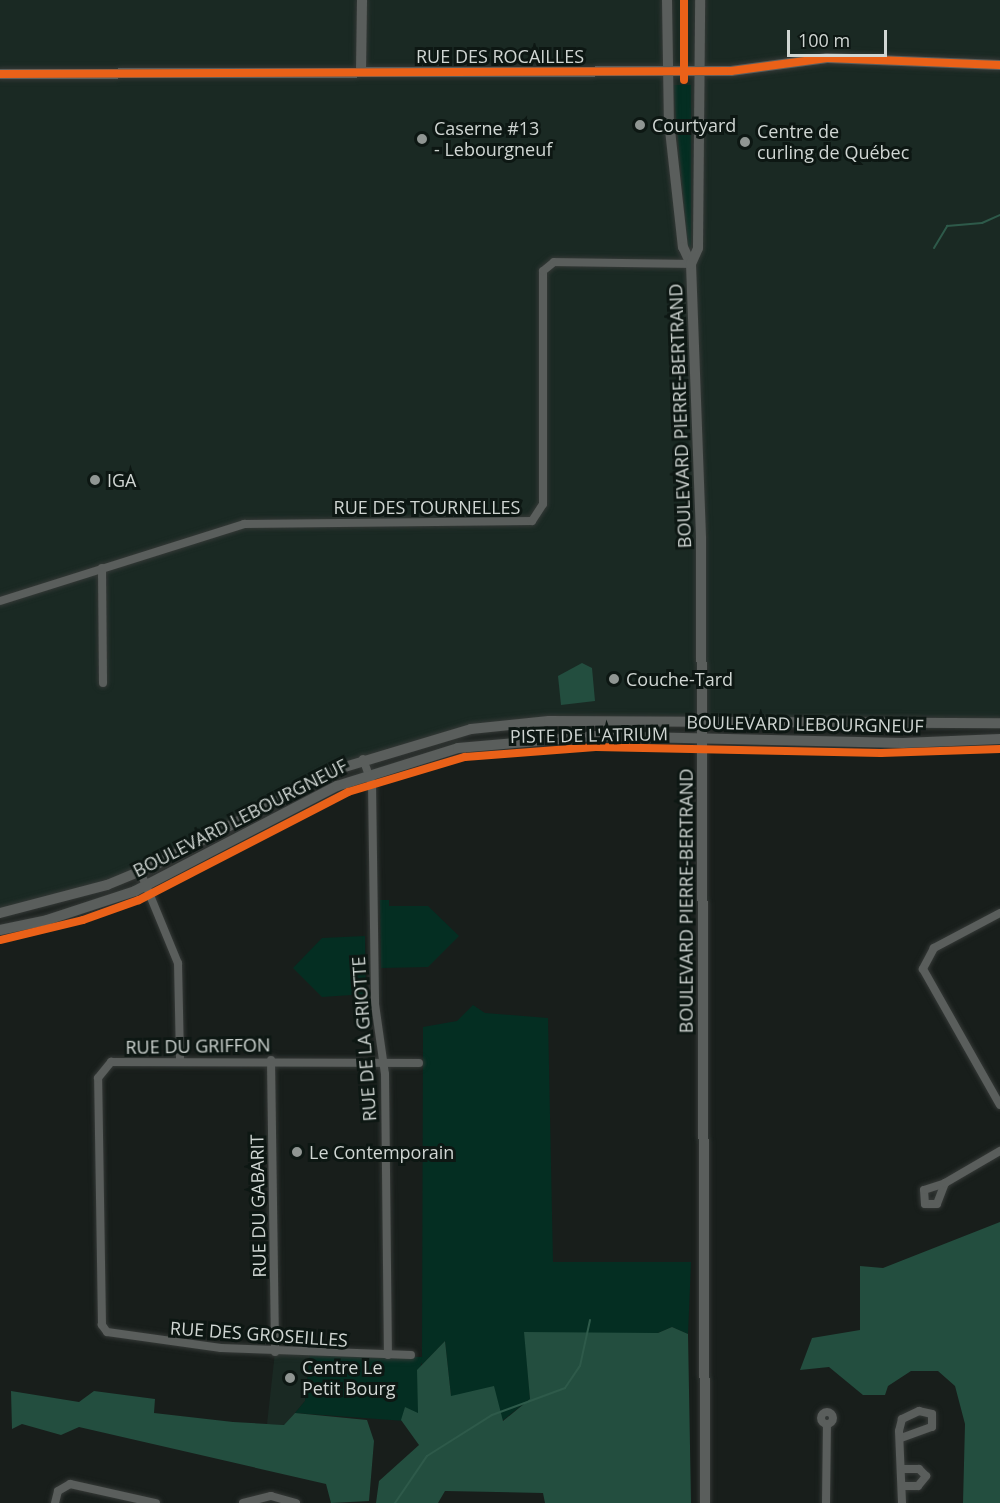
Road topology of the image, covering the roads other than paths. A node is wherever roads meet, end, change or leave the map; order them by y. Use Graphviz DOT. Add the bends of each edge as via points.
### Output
graph roads {
  1 [pos="362,0"];
  2 [pos="667,0"];
  3 [pos="700,0"];
  4 [pos="1000,65"];
  5 [pos="667,70"];
  6 [pos="701,71"];
  7 [pos="362,72"];
  8 [pos="0,74"];
  9 [pos="691,264"];
  10 [pos="102,568"];
  11 [pos="0,601"];
  12 [pos="104,683"];
  13 [pos="703,723"];
  14 [pos="1000,723"];
  15 [pos="702,739"];
  16 [pos="1000,739"];
  17 [pos="363,759"];
  18 [pos="369,772"];
  19 [pos="140,872"];
  20 [pos="147,885"];
  21 [pos="0,913"];
  22 [pos="1000,914"];
  23 [pos="0,930"];
  24 [pos="180,1060"];
  25 [pos="271,1060"];
  26 [pos="383,1063"];
  27 [pos="419,1063"];
  28 [pos="1000,1105"];
  29 [pos="1000,1151"];
  30 [pos="945,1183"];
  31 [pos="107,1332"];
  32 [pos="275,1352"];
  33 [pos="388,1355"];
  34 [pos="411,1355"];
  35 [pos="827,1424"];
  36 [pos="901,1438"];
  37 [pos="902,1468"];
  38 [pos="902,1486"];
  39 [pos="55,1503"];
  40 [pos="156,1503"];
  41 [pos="243,1503"];
  42 [pos="296,1503"];
  43 [pos="705,1503"];
  44 [pos="826,1503"];
  45 [pos="902,1503"];
  1 -- 7 [label="main road"];
  2 -- 5 [label="main road, BOULEVARD PIERRE-BERTRAND"];
  3 -- 6 [label="main road, BOULEVARD PIERRE-BERTRAND"];
  4 -- 6 [label="main road, RUE DES ROCAILLES" via="827,58"];
  5 -- 6 [label="main road, RUE DES ROCAILLES"];
  5 -- 7 [label="main road, RUE DES ROCAILLES"];
  5 -- 9 [label="main road, BOULEVARD PIERRE-BERTRAND" via="683,247"];
  6 -- 9 [label="main road, BOULEVARD PIERRE-BERTRAND" via="698,248"];
  7 -- 8 [label="main road, RUE DES ROCAILLES"];
  9 -- 10 [label="street, RUE DES TOURNELLES" via="554,262 543,271 543,504 531,521 244,524"];
  9 -- 13 [label="main road, BOULEVARD PIERRE-BERTRAND"];
  10 -- 11 [label="street, RUE DES TOURNELLES"];
  10 -- 12 [label="street"];
  13 -- 14 [label="main road, BOULEVARD LEBOURGNEUF"];
  13 -- 15 [label="main road, BOULEVARD PIERRE-BERTRAND"];
  13 -- 17 [label="main road, BOULEVARD LEBOURGNEUF" via="500,725"];
  15 -- 16 [label="main road, BOULEVARD LEBOURGNEUF"];
  15 -- 18 [label="main road, BOULEVARD LEBOURGNEUF" via="536,738 458,748"];
  15 -- 43 [label="main road, BOULEVARD PIERRE-BERTRAND"];
  17 -- 18 [label="street, RUE DE LA GRIOTTE"];
  17 -- 19 [label="main road, BOULEVARD LEBOURGNEUF" via="291,791"];
  18 -- 20 [label="main road, BOULEVARD LEBOURGNEUF"];
  18 -- 26 [label="street, RUE DE LA GRIOTTE" via="375,1004"];
  19 -- 20 [label="street"];
  19 -- 21 [label="main road, BOULEVARD LEBOURGNEUF" via="76,896"];
  20 -- 23 [label="main road, BOULEVARD LEBOURGNEUF" via="75,912"];
  20 -- 24 [label="street" via="178,963"];
  22 -- 28 [label="street" via="934,948 923,969"];
  24 -- 25 [label="street, RUE DU GRIFFON"];
  24 -- 31 [label="street, RUE DU GRIFFON" via="111,1062 100,1072 102,1325"];
  25 -- 26 [label="street, RUE DU GRIFFON"];
  25 -- 32 [label="street, RUE DU GABARIT"];
  26 -- 27 [label="street, RUE DU GRIFFON"];
  26 -- 33 [label="street, RUE DE LA GRIOTTE"];
  29 -- 30 [label="street"];
  31 -- 32 [label="street, RUE DES GROSEILLES" via="154,1342"];
  32 -- 33 [label="street, RUE DES GROSEILLES"];
  33 -- 34 [label="street, RUE DES GROSEILLES"];
  35 -- 44 [label="street"];
  36 -- 36 [label="street" via="932,1427 932,1414 919,1411 902,1419"];
  36 -- 37 [label="street"];
  37 -- 38 [label="street"];
  37 -- 38 [label="street" via="919,1469 926,1476 918,1486"];
  38 -- 45 [label="street"];
  39 -- 40 [label="street" via="58,1491 70,1484"];
  41 -- 42 [label="street" via="265,1496"];
}
